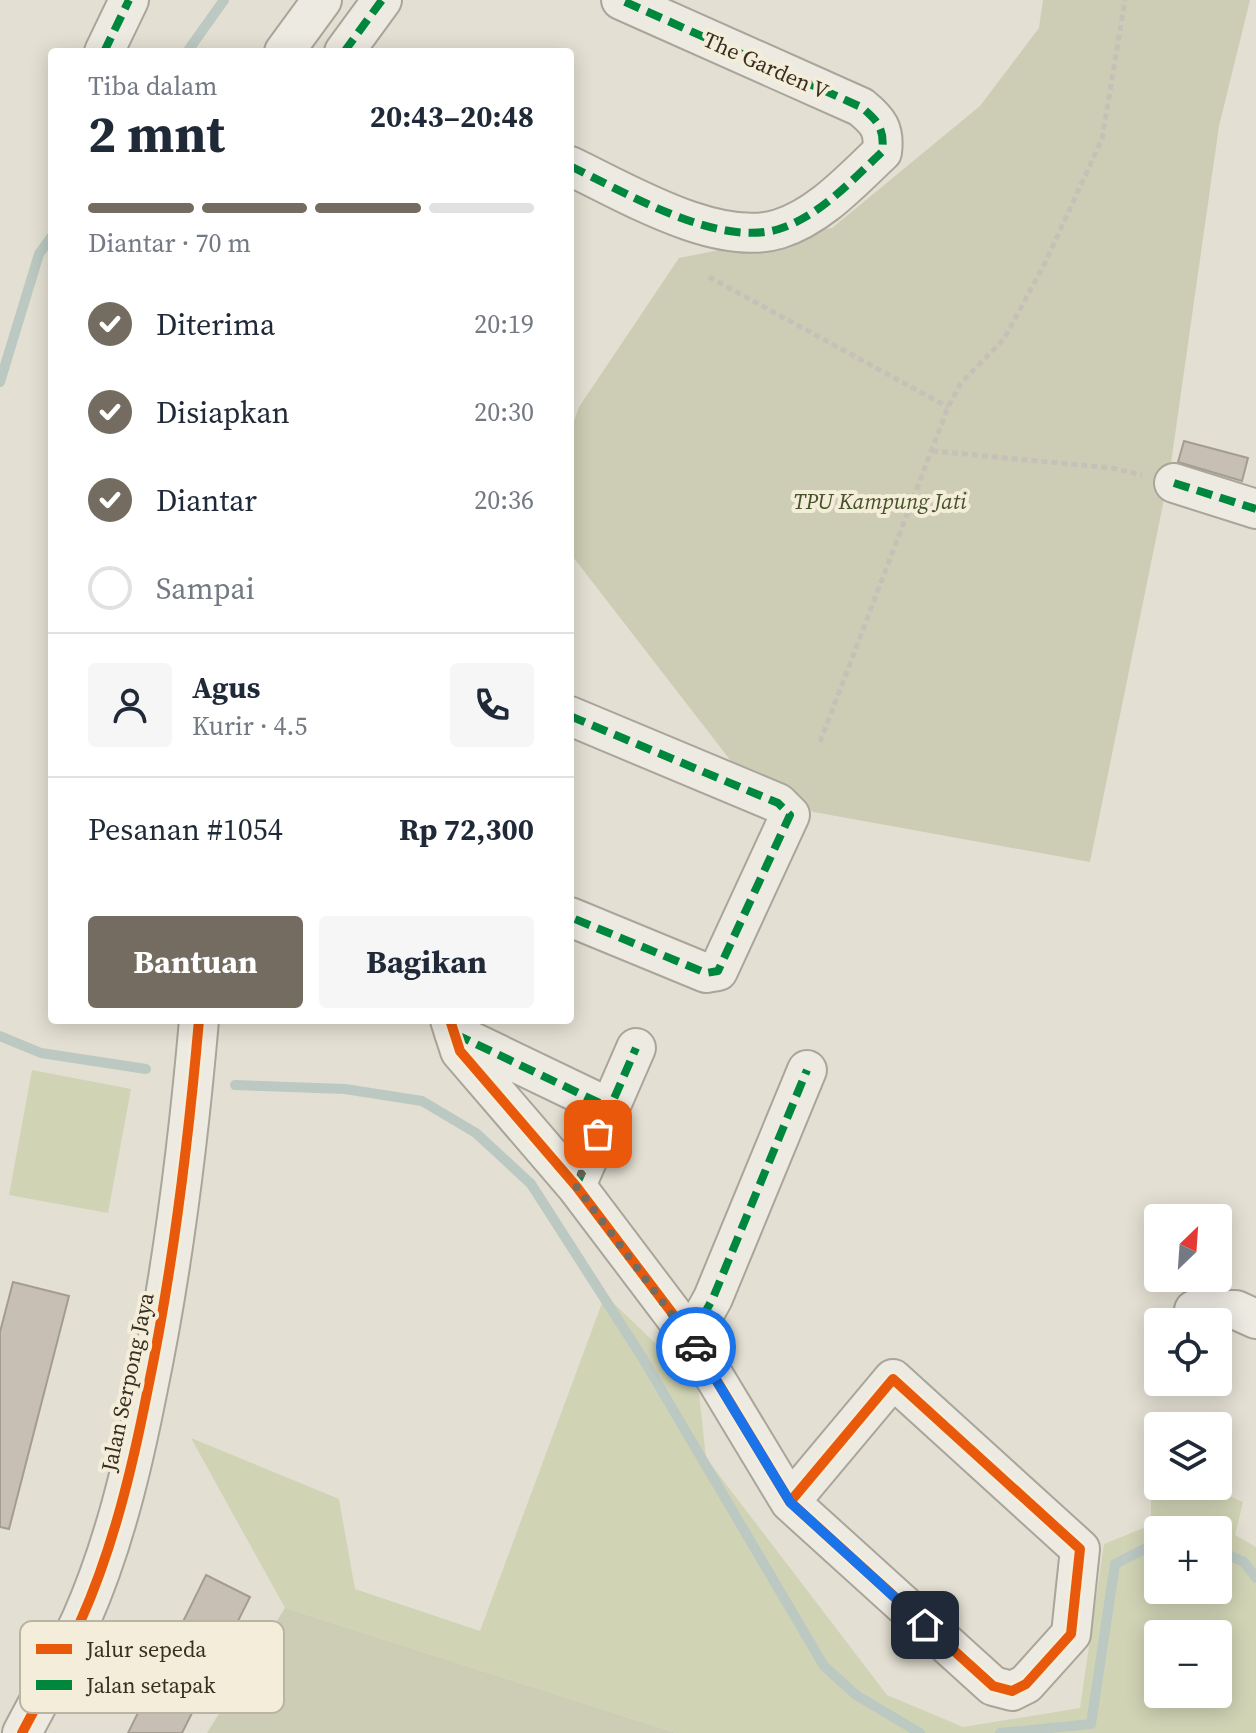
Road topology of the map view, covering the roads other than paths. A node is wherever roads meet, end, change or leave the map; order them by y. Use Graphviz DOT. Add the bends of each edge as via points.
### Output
graph roads {
  1 [pos="129,0"];
  2 [pos="322,0"];
  3 [pos="382,0"];
  4 [pos="621,0"];
  5 [pos="106,48"];
  6 [pos="287,48"];
  7 [pos="347,48"];
  8 [pos="574,168"];
  9 [pos="1174,483"];
  10 [pos="1256,509"];
  11 [pos="574,718"];
  12 [pos="574,919"];
  13 [pos="199,1024"];
  14 [pos="451,1026"];
  15 [pos="636,1048"];
  16 [pos="807,1070"];
  17 [pos="610,1108"];
  18 [pos="576,1186"];
  19 [pos="1232,1310"];
  20 [pos="1256,1319"];
  21 [pos="691,1338"];
  22 [pos="790,1502"];
  23 [pos="79,1621"];
  24 [pos="32,1713"];
  25 [pos="22,1733"];
  1 -- 5 [label="street"];
  2 -- 6 [label="street"];
  3 -- 7 [label="street"];
  4 -- 8 [label="street, The Garden V" via="861,107 879,121 882,152 816,209 777,230 698,226"];
  9 -- 10 [label="street"];
  11 -- 12 [label="street" via="778,803 790,815 718,971 706,973"];
  13 -- 23 [label="street, Jalan Serpong Jaya" via="183,1184 158,1343 113,1532"];
  14 -- 17 [label="street"];
  14 -- 18 [label="street" via="460,1051"];
  15 -- 17 [label="street"];
  16 -- 21 [label="street" via="713,1298"];
  17 -- 18 [label="street"];
  18 -- 21 [label="street"];
  19 -- 20 [label="street"];
  21 -- 22 [label="street"];
  22 -- 22 [label="street" via="993,1686 1012,1691 1026,1684 1071,1634 1080,1549 893,1379"];
  24 -- 25 [label="street, Jalan Serpong Jaya"];
}
